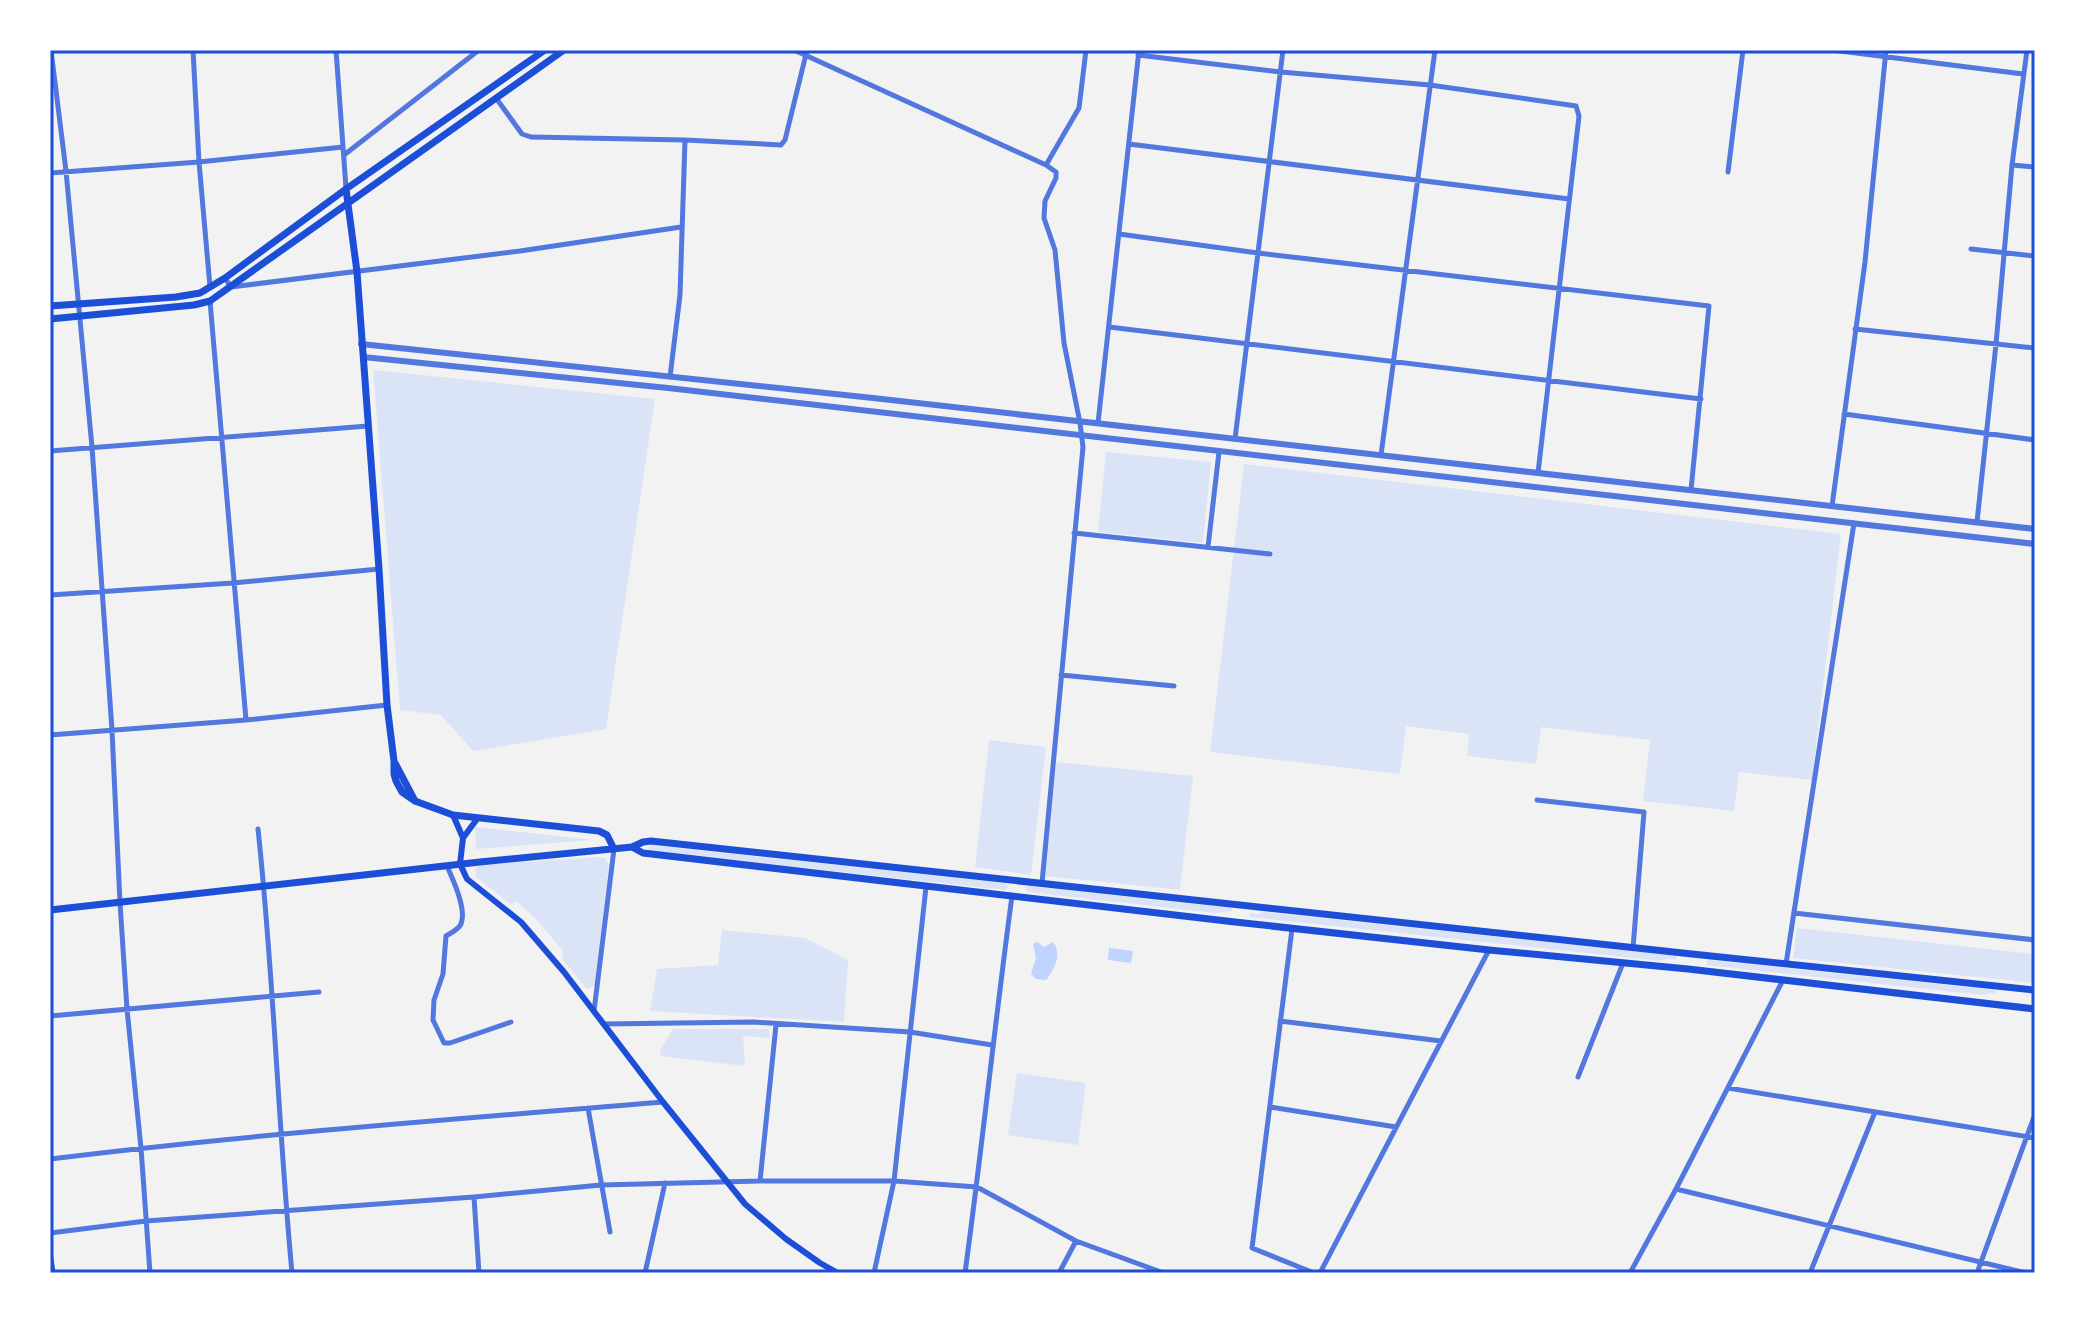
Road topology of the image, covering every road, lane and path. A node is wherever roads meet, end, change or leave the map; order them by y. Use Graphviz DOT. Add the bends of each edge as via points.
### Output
graph roads {
  1 [pos="51,50"];
  2 [pos="193,50"];
  3 [pos="336,50"];
  4 [pos="479,50"];
  5 [pos="545,50"];
  6 [pos="564,50"];
  7 [pos="794,50"];
  8 [pos="1086,50"];
  9 [pos="1283,50"];
  10 [pos="1435,50"];
  11 [pos="1743,50"];
  12 [pos="1832,50"];
  13 [pos="2027,50"];
  14 [pos="1138,52"];
  15 [pos="806,53"];
  16 [pos="1885,53"];
  17 [pos="1281,72"];
  18 [pos="2023,74"];
  19 [pos="1430,85"];
  20 [pos="496,98"];
  21 [pos="685,140"];
  22 [pos="1129,144"];
  23 [pos="343,147"];
  24 [pos="344,155"];
  25 [pos="1269,161"];
  26 [pos="199,162"];
  27 [pos="1046,165"];
  28 [pos="2012,165"];
  29 [pos="2035,167"];
  30 [pos="66,171"];
  31 [pos="1728,172"];
  32 [pos="50,173"];
  33 [pos="1417,181"];
  34 [pos="346,189"];
  35 [pos="1569,199"];
  36 [pos="348,203"];
  37 [pos="681,227"];
  38 [pos="1119,234"];
  39 [pos="1971,249"];
  40 [pos="2005,252"];
  41 [pos="1258,253"];
  42 [pos="256,254"];
  43 [pos="2035,256"];
  44 [pos="264,263"];
  45 [pos="1405,270"];
  46 [pos="357,272"];
  47 [pos="225,278"];
  48 [pos="210,287"];
  49 [pos="231,287"];
  50 [pos="1559,289"];
  51 [pos="176,297"];
  52 [pos="210,301"];
  53 [pos="79,304"];
  54 [pos="50,306"];
  55 [pos="178,307"];
  56 [pos="81,316"];
  57 [pos="50,319"];
  58 [pos="1109,327"];
  59 [pos="1855,329"];
  60 [pos="1247,343"];
  61 [pos="361,344"];
  62 [pos="1996,344"];
  63 [pos="2035,348"];
  64 [pos="363,357"];
  65 [pos="1393,361"];
  66 [pos="670,377"];
  67 [pos="1549,379"];
  68 [pos="1701,399"];
  69 [pos="1844,414"];
  70 [pos="1080,423"];
  71 [pos="1098,423"];
  72 [pos="368,426"];
  73 [pos="1986,434"];
  74 [pos="222,437"];
  75 [pos="1082,437"];
  76 [pos="1235,439"];
  77 [pos="2035,440"];
  78 [pos="92,447"];
  79 [pos="50,451"];
  80 [pos="1219,452"];
  81 [pos="1381,456"];
  82 [pos="1538,473"];
  83 [pos="1691,490"];
  84 [pos="1832,507"];
  85 [pos="1977,522"];
  86 [pos="1854,523"];
  87 [pos="2035,529"];
  88 [pos="1074,533"];
  89 [pos="2035,544"];
  90 [pos="1208,547"];
  91 [pos="1270,554"];
  92 [pos="379,569"];
  93 [pos="233,583"];
  94 [pos="102,592"];
  95 [pos="50,595"];
  96 [pos="1061,675"];
  97 [pos="1174,686"];
  98 [pos="387,705"];
  99 [pos="246,720"];
  100 [pos="112,730"];
  101 [pos="50,735"];
  102 [pos="1537,800"];
  103 [pos="453,815"];
  104 [pos="477,819"];
  105 [pos="258,829"];
  106 [pos="463,838"];
  107 [pos="632,847"];
  108 [pos="614,849"];
  109 [pos="460,864"];
  110 [pos="447,866"];
  111 [pos="1042,883"];
  112 [pos="264,886"];
  113 [pos="926,887"];
  114 [pos="1012,896"];
  115 [pos="120,903"];
  116 [pos="1239,905"];
  117 [pos="50,910"];
  118 [pos="1794,913"];
  119 [pos="1235,922"];
  120 [pos="1292,929"];
  121 [pos="2035,940"];
  122 [pos="1633,948"];
  123 [pos="1489,950"];
  124 [pos="1692,954"];
  125 [pos="1623,962"];
  126 [pos="1786,964"];
  127 [pos="1688,969"];
  128 [pos="1784,979"];
  129 [pos="2005,987"];
  130 [pos="2035,990"];
  131 [pos="319,992"];
  132 [pos="273,996"];
  133 [pos="2002,1005"];
  134 [pos="127,1009"];
  135 [pos="2035,1009"];
  136 [pos="593,1012"];
  137 [pos="50,1016"];
  138 [pos="1280,1021"];
  139 [pos="511,1022"];
  140 [pos="602,1024"];
  141 [pos="776,1025"];
  142 [pos="910,1032"];
  143 [pos="1441,1041"];
  144 [pos="992,1045"];
  145 [pos="1578,1077"];
  146 [pos="1728,1088"];
  147 [pos="663,1102"];
  148 [pos="1270,1107"];
  149 [pos="588,1108"];
  150 [pos="1875,1112"];
  151 [pos="2035,1114"];
  152 [pos="1396,1127"];
  153 [pos="282,1135"];
  154 [pos="2031,1138"];
  155 [pos="141,1148"];
  156 [pos="50,1159"];
  157 [pos="760,1181"];
  158 [pos="894,1181"];
  159 [pos="665,1183"];
  160 [pos="726,1183"];
  161 [pos="601,1185"];
  162 [pos="977,1187"];
  163 [pos="1676,1189"];
  164 [pos="474,1197"];
  165 [pos="286,1210"];
  166 [pos="146,1221"];
  167 [pos="1830,1225"];
  168 [pos="610,1232"];
  169 [pos="50,1233"];
  170 [pos="1076,1241"];
  171 [pos="50,1258"];
  172 [pos="820,1263"];
  173 [pos="1981,1264"];
  174 [pos="1161,1272"];
  175 [pos="52,1273"];
  176 [pos="150,1273"];
  177 [pos="292,1273"];
  178 [pos="479,1273"];
  179 [pos="645,1273"];
  180 [pos="820,1273"];
  181 [pos="838,1273"];
  182 [pos="874,1273"];
  183 [pos="965,1273"];
  184 [pos="1059,1273"];
  185 [pos="1317,1273"];
  186 [pos="1630,1273"];
  187 [pos="1810,1273"];
  188 [pos="1977,1273"];
  189 [pos="2026,1273"];
  1 -- 30 [label="street"];
  2 -- 26 [label="street"];
  3 -- 23 [label="street"];
  4 -- 24 [label="street"];
  5 -- 34 [label="main road"];
  6 -- 20 [label="main road"];
  7 -- 15 [label="street"];
  8 -- 27 [label="street" via="1079,108"];
  9 -- 17 [label="street"];
  10 -- 19 [label="street"];
  11 -- 31 [label="street"];
  12 -- 16 [label="street"];
  13 -- 18 [label="street"];
  14 -- 17 [label="street"];
  14 -- 22 [label="street"];
  15 -- 21 [label="street" via="783,144"];
  15 -- 27 [label="street"];
  16 -- 18 [label="street"];
  16 -- 59 [label="street"];
  17 -- 19 [label="street"];
  17 -- 25 [label="street"];
  18 -- 28 [label="street"];
  19 -- 33 [label="street"];
  19 -- 35 [label="street" via="1576,106"];
  20 -- 21 [label="street" via="522,134 531,137"];
  20 -- 36 [label="main road"];
  21 -- 37 [label="street"];
  22 -- 25 [label="street"];
  22 -- 38 [label="street"];
  23 -- 24 [label="street"];
  23 -- 26 [label="street"];
  24 -- 34 [label="street"];
  25 -- 33 [label="street"];
  25 -- 41 [label="street"];
  26 -- 30 [label="street"];
  26 -- 48 [label="street"];
  27 -- 70 [label="street" via="1056,172 1044,218 1055,250 1064,343"];
  28 -- 29 [label="street"];
  28 -- 40 [label="street"];
  30 -- 32 [label="street"];
  30 -- 53 [label="street"];
  33 -- 35 [label="street"];
  33 -- 45 [label="street"];
  34 -- 36 [label="main road"];
  34 -- 42 [label="main road"];
  35 -- 50 [label="street"];
  36 -- 44 [label="main road"];
  36 -- 46 [label="main road"];
  37 -- 46 [label="street"];
  37 -- 66 [label="street"];
  38 -- 41 [label="street"];
  38 -- 58 [label="street"];
  39 -- 40 [label="street"];
  40 -- 43 [label="street"];
  40 -- 62 [label="street"];
  41 -- 45 [label="street"];
  41 -- 60 [label="street"];
  42 -- 44 [label="main road"];
  42 -- 47 [label="main road"];
  44 -- 49 [label="main road"];
  45 -- 50 [label="street"];
  45 -- 65 [label="street"];
  46 -- 49 [label="street"];
  46 -- 61 [label="main road"];
  47 -- 48 [label="main road"];
  47 -- 49 [label="street"];
  48 -- 51 [label="main road"];
  49 -- 52 [label="main road"];
  50 -- 67 [label="street"];
  50 -- 68 [label="street" via="1709,306"];
  51 -- 53 [label="main road"];
  51 -- 55 [label="main road"];
  52 -- 55 [label="main road"];
  52 -- 74 [label="street"];
  53 -- 54 [label="main road"];
  53 -- 56 [label="street"];
  55 -- 56 [label="main road"];
  56 -- 57 [label="main road"];
  56 -- 78 [label="street"];
  58 -- 60 [label="street"];
  58 -- 71 [label="street"];
  59 -- 62 [label="street"];
  59 -- 69 [label="street"];
  60 -- 65 [label="street"];
  60 -- 76 [label="street"];
  61 -- 64 [label="main road"];
  61 -- 66 [label="street"];
  62 -- 63 [label="street"];
  62 -- 73 [label="street"];
  64 -- 72 [label="main road"];
  64 -- 75 [label="street"];
  65 -- 67 [label="street"];
  65 -- 81 [label="street"];
  66 -- 70 [label="street"];
  67 -- 68 [label="street"];
  67 -- 82 [label="street"];
  68 -- 83 [label="street"];
  69 -- 73 [label="street"];
  69 -- 84 [label="street"];
  70 -- 71 [label="street"];
  70 -- 75 [label="street"];
  71 -- 76 [label="street"];
  72 -- 74 [label="street"];
  72 -- 92 [label="main road"];
  73 -- 77 [label="street"];
  73 -- 85 [label="street"];
  74 -- 78 [label="street"];
  74 -- 93 [label="street"];
  75 -- 80 [label="street"];
  75 -- 88 [label="street"];
  76 -- 81 [label="street"];
  78 -- 79 [label="street"];
  78 -- 94 [label="street"];
  80 -- 86 [label="street"];
  80 -- 90 [label="street"];
  81 -- 82 [label="street"];
  82 -- 83 [label="street"];
  83 -- 84 [label="street"];
  84 -- 85 [label="street"];
  85 -- 87 [label="street"];
  86 -- 89 [label="street"];
  86 -- 118 [label="street"];
  88 -- 90 [label="street"];
  88 -- 96 [label="street"];
  90 -- 91 [label="street"];
  92 -- 93 [label="street"];
  92 -- 98 [label="main road"];
  93 -- 94 [label="street"];
  93 -- 99 [label="street"];
  94 -- 95 [label="street"];
  94 -- 100 [label="street"];
  96 -- 97 [label="street"];
  96 -- 111 [label="street"];
  98 -- 99 [label="street"];
  98 -- 103 [label="main road" via="394,761 415,801"];
  99 -- 100 [label="street"];
  100 -- 101 [label="street"];
  100 -- 115 [label="street"];
  102 -- 122 [label="street" via="1644,812"];
  103 -- 104 [label="main road"];
  103 -- 106 [label="main road"];
  104 -- 106 [label="main road"];
  104 -- 108 [label="main road" via="599,831"];
  105 -- 112 [label="street"];
  106 -- 109 [label="main road"];
  107 -- 108 [label="main road"];
  107 -- 111 [label="main road" via="673,843"];
  107 -- 113 [label="main road" via="643,853"];
  108 -- 109 [label="main road"];
  108 -- 136 [label="street"];
  109 -- 110 [label="main road"];
  109 -- 136 [label="main road" via="467,879 521,922"];
  110 -- 112 [label="main road"];
  110 -- 139 [label="street" via="462,921 446,936 433,1020 444,1043"];
  111 -- 116 [label="main road"];
  112 -- 115 [label="main road"];
  112 -- 132 [label="street"];
  113 -- 114 [label="main road"];
  113 -- 142 [label="street"];
  114 -- 119 [label="main road"];
  114 -- 144 [label="street"];
  115 -- 117 [label="main road"];
  115 -- 134 [label="street"];
  116 -- 119 [label="main road"];
  116 -- 122 [label="main road"];
  118 -- 121 [label="street"];
  118 -- 126 [label="street"];
  119 -- 120 [label="main road"];
  120 -- 123 [label="main road"];
  120 -- 138 [label="street"];
  122 -- 124 [label="main road"];
  123 -- 125 [label="main road"];
  123 -- 143 [label="street"];
  124 -- 126 [label="main road"];
  124 -- 127 [label="main road"];
  125 -- 127 [label="main road"];
  125 -- 145 [label="street"];
  126 -- 129 [label="main road"];
  127 -- 128 [label="main road"];
  128 -- 133 [label="main road"];
  128 -- 146 [label="street"];
  129 -- 130 [label="main road"];
  129 -- 133 [label="main road"];
  131 -- 132 [label="street"];
  132 -- 134 [label="street"];
  132 -- 153 [label="street"];
  133 -- 135 [label="main road"];
  134 -- 137 [label="street"];
  134 -- 155 [label="street"];
  136 -- 140 [label="main road"];
  138 -- 143 [label="street"];
  138 -- 148 [label="street"];
  140 -- 141 [label="street"];
  140 -- 147 [label="main road"];
  141 -- 142 [label="street"];
  141 -- 157 [label="street"];
  142 -- 144 [label="street"];
  142 -- 158 [label="street"];
  143 -- 152 [label="street"];
  144 -- 162 [label="street"];
  146 -- 150 [label="street"];
  146 -- 163 [label="street"];
  147 -- 149 [label="street"];
  147 -- 160 [label="main road"];
  148 -- 152 [label="street"];
  148 -- 185 [label="street" via="1252,1248"];
  149 -- 153 [label="street"];
  149 -- 161 [label="street"];
  150 -- 154 [label="street"];
  150 -- 167 [label="street"];
  151 -- 154 [label="street"];
  152 -- 185 [label="street"];
  153 -- 155 [label="street"];
  153 -- 165 [label="street"];
  154 -- 173 [label="street"];
  155 -- 156 [label="street"];
  155 -- 166 [label="street"];
  157 -- 158 [label="street"];
  157 -- 160 [label="street"];
  158 -- 162 [label="street"];
  158 -- 182 [label="street"];
  159 -- 160 [label="street"];
  159 -- 161 [label="street"];
  159 -- 179 [label="street"];
  160 -- 172 [label="main road" via="771,1228"];
  161 -- 164 [label="street"];
  161 -- 168 [label="street"];
  162 -- 170 [label="street"];
  162 -- 183 [label="street"];
  163 -- 167 [label="street"];
  163 -- 186 [label="street"];
  164 -- 165 [label="street"];
  164 -- 178 [label="street"];
  165 -- 166 [label="street"];
  165 -- 177 [label="street"];
  166 -- 169 [label="street"];
  166 -- 176 [label="street"];
  167 -- 173 [label="street"];
  167 -- 187 [label="street"];
  170 -- 174 [label="street"];
  170 -- 184 [label="street"];
  171 -- 175 [label="main road"];
  172 -- 180 [label="street"];
  172 -- 181 [label="main road"];
  173 -- 188 [label="street"];
  173 -- 189 [label="street"];
}
